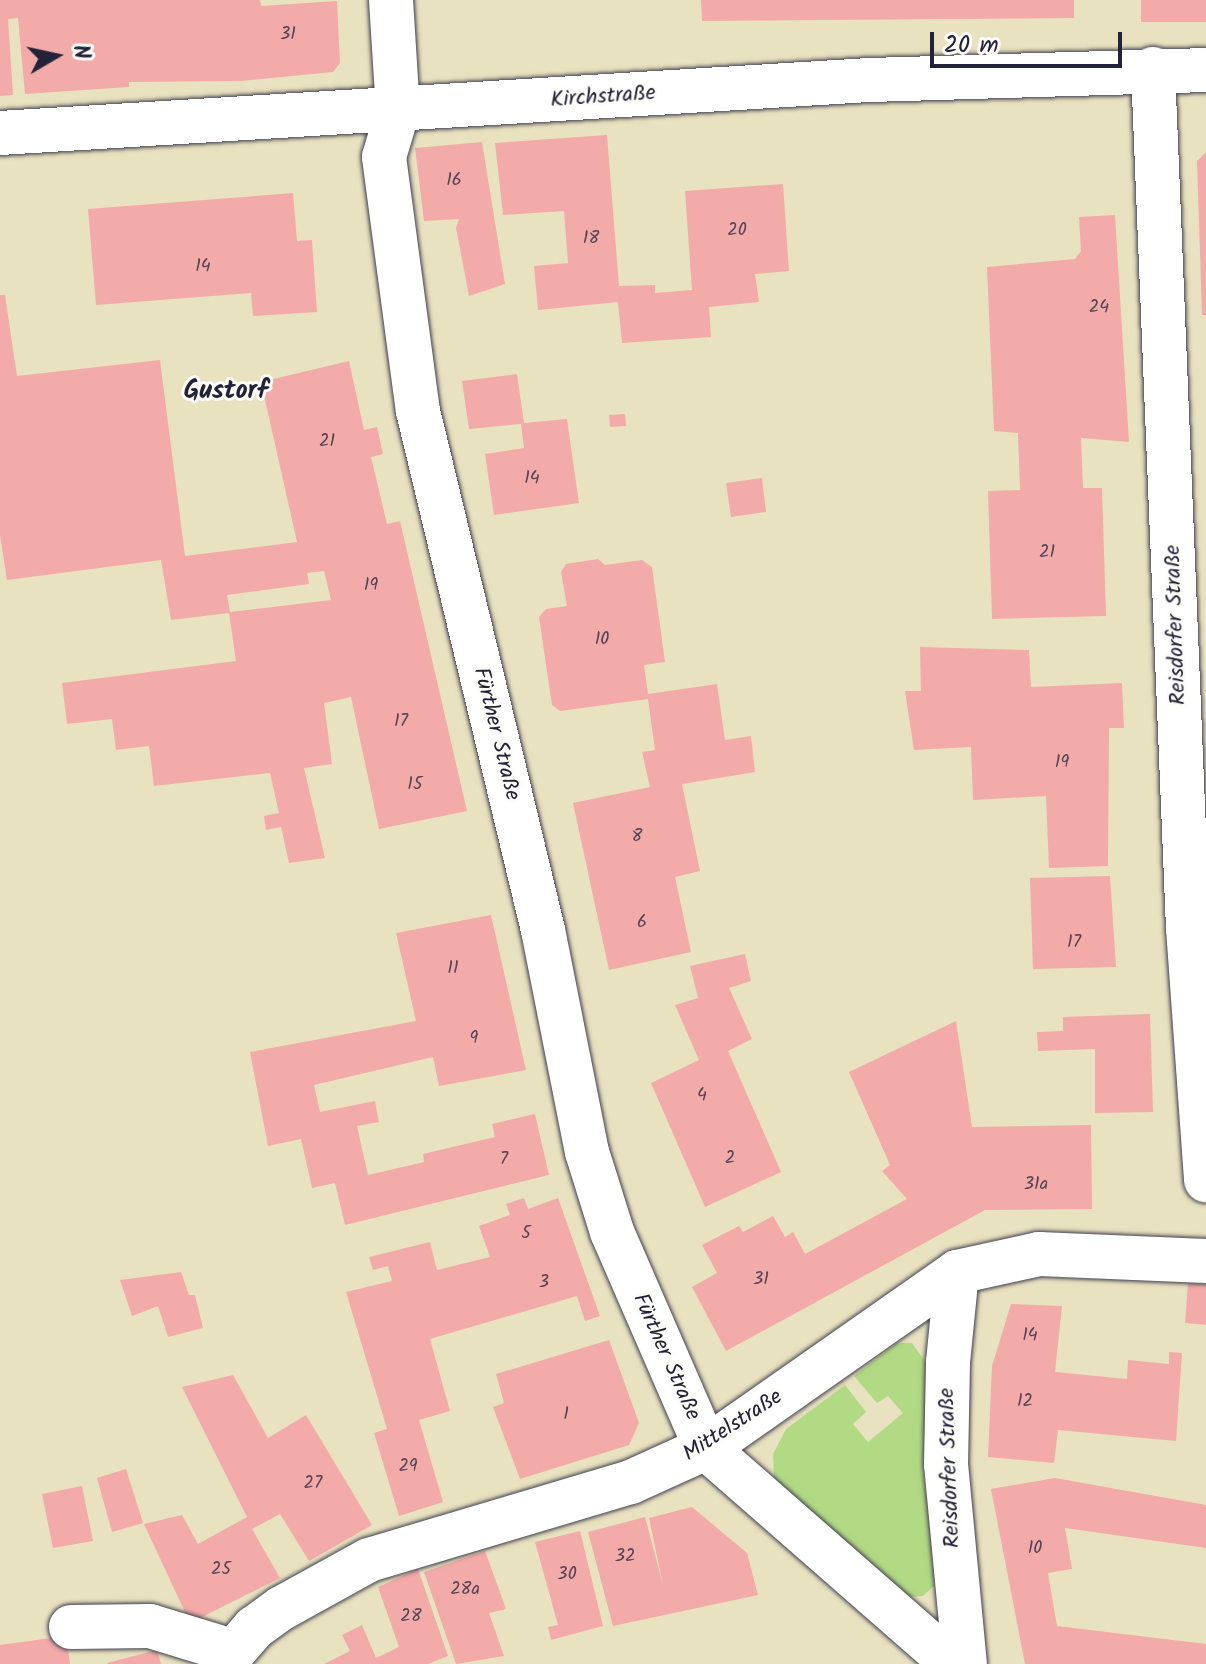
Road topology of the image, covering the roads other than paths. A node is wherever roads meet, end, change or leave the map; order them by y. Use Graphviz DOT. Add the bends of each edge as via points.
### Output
graph roads {
  1 [pos="391,0"];
  2 [pos="1153,69"];
  3 [pos="1206,70"];
  4 [pos="398,110"];
  5 [pos="0,133"];
  6 [pos="1206,1180"];
  7 [pos="1206,1261"];
  8 [pos="957,1272"];
  9 [pos="706,1448"];
  10 [pos="71,1627"];
  11 [pos="227,1657"];
  12 [pos="953,1664"];
  13 [pos="965,1664"];
  1 -- 4 [label="street, Fürther Straße"];
  2 -- 3 [label="street, Kirchstraße"];
  2 -- 4 [label="street, Kirchstraße" via="870,80"];
  2 -- 6 [label="street, Reisdorfer Straße" via="1188,928"];
  4 -- 5 [label="street, Kirchstraße"];
  4 -- 9 [label="street, Fürther Straße" via="384,157 418,411 529,869 587,1152 627,1270"];
  7 -- 8 [label="street, Mittelstraße" via="1039,1254"];
  8 -- 9 [label="street, Mittelstraße"];
  8 -- 13 [label="street, Reisdorfer Straße" via="946,1464"];
  9 -- 11 [label="street, Mittelstraße" via="631,1482 433,1536 369,1560 282,1608"];
  9 -- 12 [label="street"];
  10 -- 11 [label="street" via="150,1626"];
}
